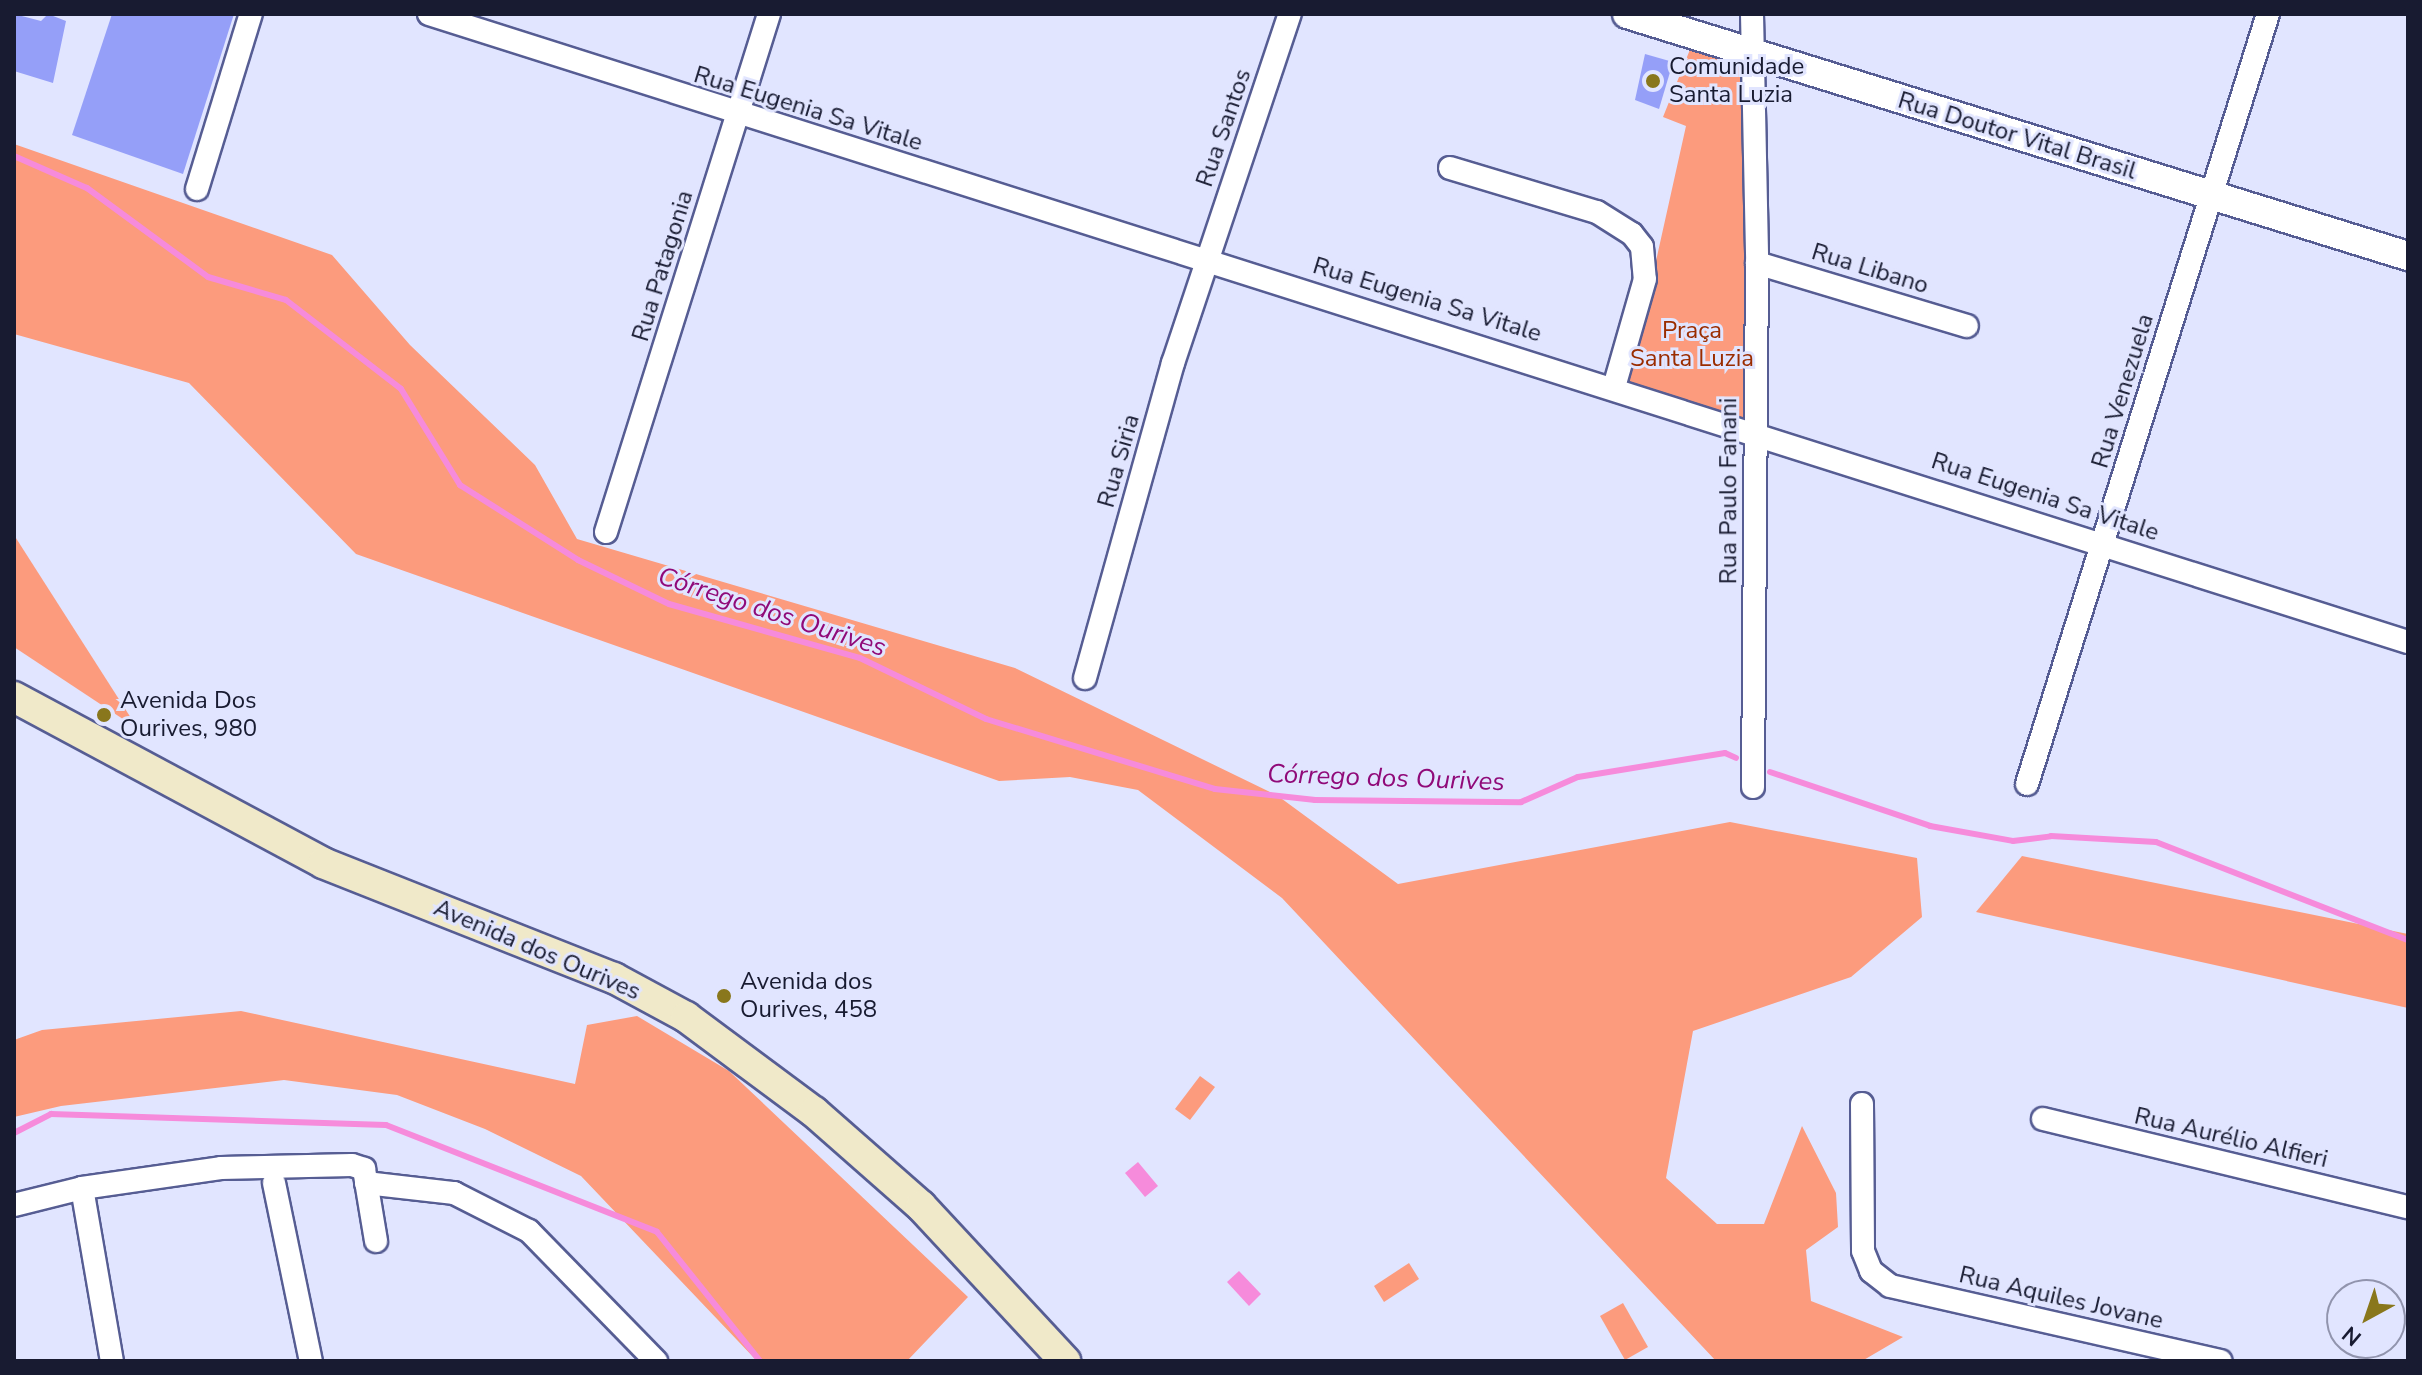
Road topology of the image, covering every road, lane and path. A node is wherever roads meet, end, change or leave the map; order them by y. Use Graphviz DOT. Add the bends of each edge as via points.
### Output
graph roads {
  1 [pos="251,14"];
  2 [pos="429,14"];
  3 [pos="769,14"];
  4 [pos="1290,14"];
  5 [pos="1627,14"];
  6 [pos="1752,14"];
  7 [pos="2268,14"];
  8 [pos="1751,52"];
  9 [pos="737,115"];
  10 [pos="1450,168"];
  11 [pos="197,189"];
  12 [pos="2211,196"];
  13 [pos="2408,256"];
  14 [pos="1208,258"];
  15 [pos="1757,263"];
  16 [pos="1967,326"];
  17 [pos="1614,387"];
  18 [pos="1755,431"];
  19 [pos="606,532"];
  20 [pos="2104,542"];
  21 [pos="2408,642"];
  22 [pos="1085,678"];
  23 [pos="14,697"];
  24 [pos="2027,784"];
  25 [pos="1753,787"];
  26 [pos="1862,1104"];
  27 [pos="2043,1119"];
  28 [pos="274,1183"];
  29 [pos="366,1183"];
  30 [pos="82,1188"];
  31 [pos="14,1205"];
  32 [pos="2408,1207"];
  33 [pos="376,1241"];
  34 [pos="112,1361"];
  35 [pos="311,1361"];
  36 [pos="656,1361"];
  37 [pos="1065,1361"];
  38 [pos="2221,1361"];
  1 -- 11 [label="street"];
  2 -- 9 [label="street, Rua Eugenia Sa Vitale"];
  3 -- 9 [label="street, Rua Patagonia"];
  4 -- 14 [label="street, Rua Santos"];
  5 -- 8 [label="street, Rua Doutor Vital Brasil"];
  6 -- 8 [label="street, Rua Paulo Fanani"];
  7 -- 12 [label="street, Rua Venezuela"];
  8 -- 12 [label="street, Rua Doutor Vital Brasil"];
  8 -- 15 [label="street, Rua Paulo Fanani"];
  9 -- 14 [label="street, Rua Eugenia Sa Vitale"];
  9 -- 19 [label="street, Rua Patagonia"];
  10 -- 17 [label="street" via="1597,212 1632,234 1642,247 1645,279"];
  12 -- 13 [label="street, Rua Doutor Vital Brasil"];
  12 -- 20 [label="street, Rua Venezuela"];
  14 -- 17 [label="street, Rua Eugenia Sa Vitale"];
  14 -- 22 [label="street, Rua Siria"];
  15 -- 16 [label="street, Rua Libano"];
  15 -- 18 [label="street, Rua Paulo Fanani"];
  17 -- 18 [label="street, Rua Eugenia Sa Vitale"];
  18 -- 20 [label="street, Rua Eugenia Sa Vitale"];
  18 -- 25 [label="street, Rua Paulo Fanani"];
  20 -- 21 [label="street, Rua Eugenia Sa Vitale"];
  20 -- 24 [label="street, Rua Venezuela"];
  23 -- 37 [label="main road, Avenida dos Ourives" via="323,863 614,978 686,1017 814,1112 921,1206"];
  26 -- 38 [label="street, Rua Aquiles Jovane" via="1863,1251 1871,1271 1890,1286"];
  27 -- 32 [label="street, Rua Aurélio Alfieri"];
  28 -- 35 [label="street"];
  29 -- 30 [label="street" via="364,1169 326,1163 221,1168"];
  29 -- 33 [label="street"];
  29 -- 36 [label="street" via="454,1193 529,1231"];
  30 -- 31 [label="street"];
  30 -- 34 [label="street"];
}
